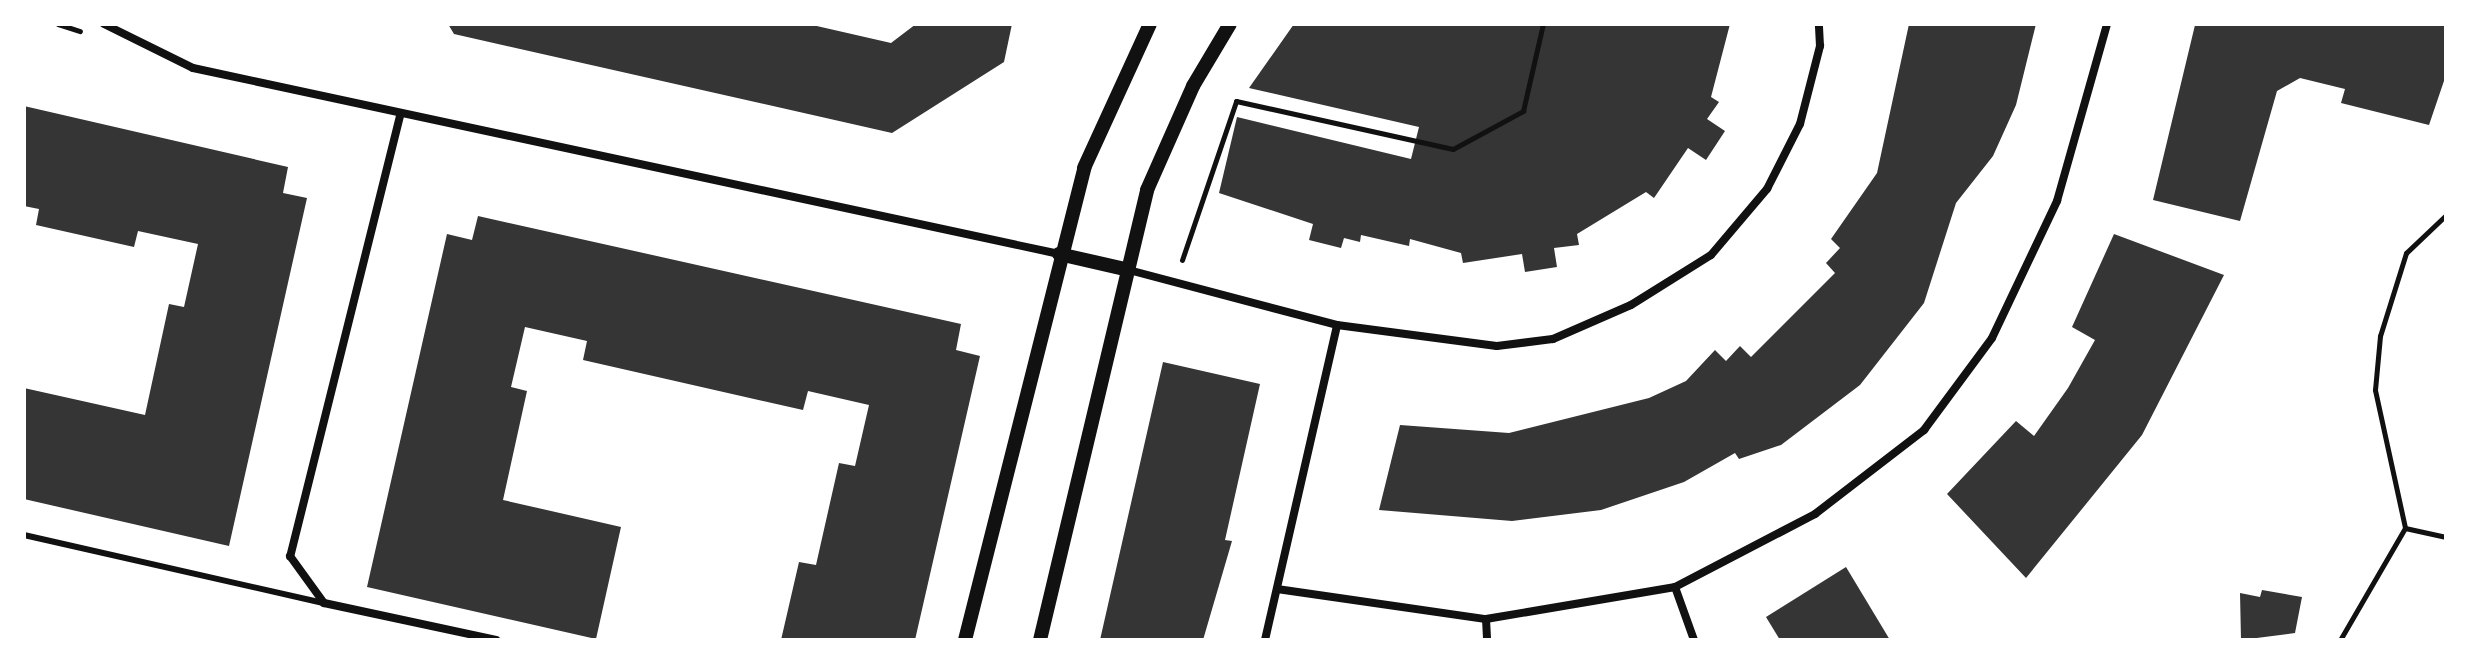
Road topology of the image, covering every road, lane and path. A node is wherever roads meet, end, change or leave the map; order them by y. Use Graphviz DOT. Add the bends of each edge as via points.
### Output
graph roads {
  1 [pos="58,24"];
  2 [pos="104,24"];
  3 [pos="1150,24"];
  4 [pos="1230,24"];
  5 [pos="1543,24"];
  6 [pos="1819,24"];
  7 [pos="2107,24"];
  8 [pos="88,33"];
  9 [pos="400,116"];
  10 [pos="2446,215"];
  11 [pos="1059,254"];
  12 [pos="1125,269"];
  13 [pos="1175,281"];
  14 [pos="1337,325"];
  15 [pos="2405,528"];
  16 [pos="24,535"];
  17 [pos="2446,537"];
  18 [pos="1675,587"];
  19 [pos="1277,589"];
  20 [pos="324,603"];
  21 [pos="1486,619"];
  22 [pos="496,640"];
  23 [pos="965,640"];
  24 [pos="1040,640"];
  25 [pos="1265,640"];
  26 [pos="1487,640"];
  27 [pos="1694,640"];
  28 [pos="2340,640"];
  1 -- 8 [label="path"];
  2 -- 9 [label="street" via="193,68"];
  3 -- 11 [label="street" via="1084,168"];
  4 -- 12 [label="street" via="1193,86 1147,190"];
  5 -- 13 [label="path" via="1523,111 1453,149 1236,101"];
  6 -- 14 [label="street" via="1820,46 1800,124 1767,189 1711,255 1631,305 1553,339 1497,346"];
  7 -- 18 [label="street" via="2057,201 1992,338 1924,430 1815,514"];
  9 -- 11 [label="street"];
  9 -- 20 [label="street" via="290,556"];
  10 -- 15 [label="path" via="2406,253 2380,336 2375,390"];
  11 -- 12 [label="street"];
  11 -- 23 [label="street"];
  12 -- 13 [label="street"];
  12 -- 24 [label="street"];
  13 -- 14 [label="street"];
  14 -- 19 [label="street"];
  15 -- 17 [label="path"];
  15 -- 28 [label="path"];
  16 -- 20 [label="lane"];
  18 -- 21 [label="street"];
  18 -- 27 [label="street"];
  19 -- 21 [label="street"];
  19 -- 25 [label="street"];
  20 -- 22 [label="street"];
  21 -- 26 [label="street"];
}
